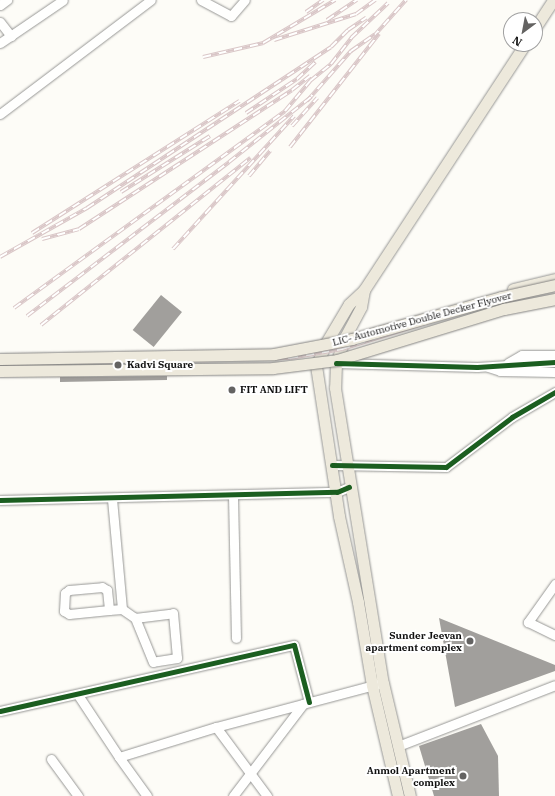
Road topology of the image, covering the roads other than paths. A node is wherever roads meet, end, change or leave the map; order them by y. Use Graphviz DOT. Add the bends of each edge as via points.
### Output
graph roads {
  1 [pos="7,0"];
  2 [pos="63,0"];
  3 [pos="151,0"];
  4 [pos="201,0"];
  5 [pos="245,0"];
  6 [pos="553,0"];
  7 [pos="0,5"];
  8 [pos="543,16"];
  9 [pos="0,22"];
  10 [pos="11,36"];
  11 [pos="0,43"];
  12 [pos="520,52"];
  13 [pos="0,114"];
  14 [pos="555,279"];
  15 [pos="555,285"];
  16 [pos="364,290"];
  17 [pos="555,299"];
  18 [pos="555,302"];
  19 [pos="345,337"];
  20 [pos="327,341"];
  21 [pos="0,354"];
  22 [pos="555,355"];
  23 [pos="0,359"];
  24 [pos="555,362"];
  25 [pos="336,363"];
  26 [pos="506,364"];
  27 [pos="316,366"];
  28 [pos="486,366"];
  29 [pos="0,371"];
  30 [pos="555,372"];
  31 [pos="0,375"];
  32 [pos="555,392"];
  33 [pos="332,465"];
  34 [pos="347,465"];
  35 [pos="349,487"];
  36 [pos="337,492"];
  37 [pos="233,496"];
  38 [pos="112,499"];
  39 [pos="0,500"];
  40 [pos="555,584"];
  41 [pos="122,609"];
  42 [pos="109,610"];
  43 [pos="135,618"];
  44 [pos="555,635"];
  45 [pos="236,638"];
  46 [pos="383,682"];
  47 [pos="372,685"];
  48 [pos="555,685"];
  49 [pos="78,695"];
  50 [pos="306,703"];
  51 [pos="0,711"];
  52 [pos="216,727"];
  53 [pos="398,746"];
  54 [pos="118,757"];
  55 [pos="51,759"];
  56 [pos="251,774"];
  57 [pos="78,796"];
  58 [pos="147,796"];
  59 [pos="233,796"];
  60 [pos="267,796"];
  61 [pos="398,796"];
  62 [pos="410,796"];
  1 -- 7 [label="street"];
  2 -- 10 [label="street"];
  3 -- 13 [label="street"];
  4 -- 5 [label="street" via="232,16"];
  6 -- 8 [label="main road"];
  9 -- 10 [label="street"];
  10 -- 11 [label="street"];
  12 -- 16 [label="main road"];
  14 -- 19 [label="main road" via="499,292"];
  15 -- 23 [label="main road, LIC- Automotive Double Decker Flyover, bridge" via="501,296 352,339 274,354"];
  16 -- 19 [label="main road" via="362,307"];
  16 -- 20 [label="main road" via="349,304"];
  17 -- 29 [label="main road, LIC- Automotive Double Decker Flyover, bridge" via="504,309 337,360 280,367"];
  18 -- 25 [label="main road" via="505,313"];
  19 -- 20 [label="main road"];
  19 -- 25 [label="main road"];
  20 -- 21 [label="main road" via="273,350"];
  20 -- 27 [label="main road"];
  22 -- 26 [label="street" via="522,355"];
  24 -- 26 [label="street"];
  25 -- 27 [label="main road"];
  25 -- 28 [label="street"];
  25 -- 34 [label="main road" via="335,388"];
  26 -- 28 [label="street"];
  27 -- 31 [label="main road" via="273,373"];
  27 -- 33 [label="main road"];
  28 -- 30 [label="street" via="500,371"];
  32 -- 34 [label="street" via="512,418 446,466"];
  33 -- 34 [label="street"];
  33 -- 36 [label="main road"];
  34 -- 35 [label="main road"];
  35 -- 36 [label="street"];
  35 -- 46 [label="main road"];
  36 -- 37 [label="street"];
  36 -- 47 [label="main road"];
  37 -- 38 [label="street"];
  37 -- 45 [label="street"];
  38 -- 39 [label="street"];
  38 -- 41 [label="street"];
  40 -- 44 [label="street" via="528,622"];
  41 -- 42 [label="street"];
  41 -- 43 [label="street"];
  42 -- 42 [label="street" via="106,588 69,590 65,593 64,611 69,614"];
  43 -- 43 [label="street" via="173,613 177,658 153,662"];
  46 -- 47 [label="street"];
  46 -- 53 [label="main road"];
  47 -- 50 [label="street"];
  47 -- 61 [label="main road"];
  48 -- 53 [label="street"];
  49 -- 50 [label="street" via="294,645"];
  49 -- 51 [label="street"];
  49 -- 54 [label="street"];
  50 -- 52 [label="street"];
  50 -- 56 [label="street"];
  52 -- 54 [label="street"];
  52 -- 56 [label="street"];
  53 -- 62 [label="main road"];
  54 -- 58 [label="street"];
  55 -- 57 [label="street"];
  56 -- 59 [label="street"];
  56 -- 60 [label="street"];
}
